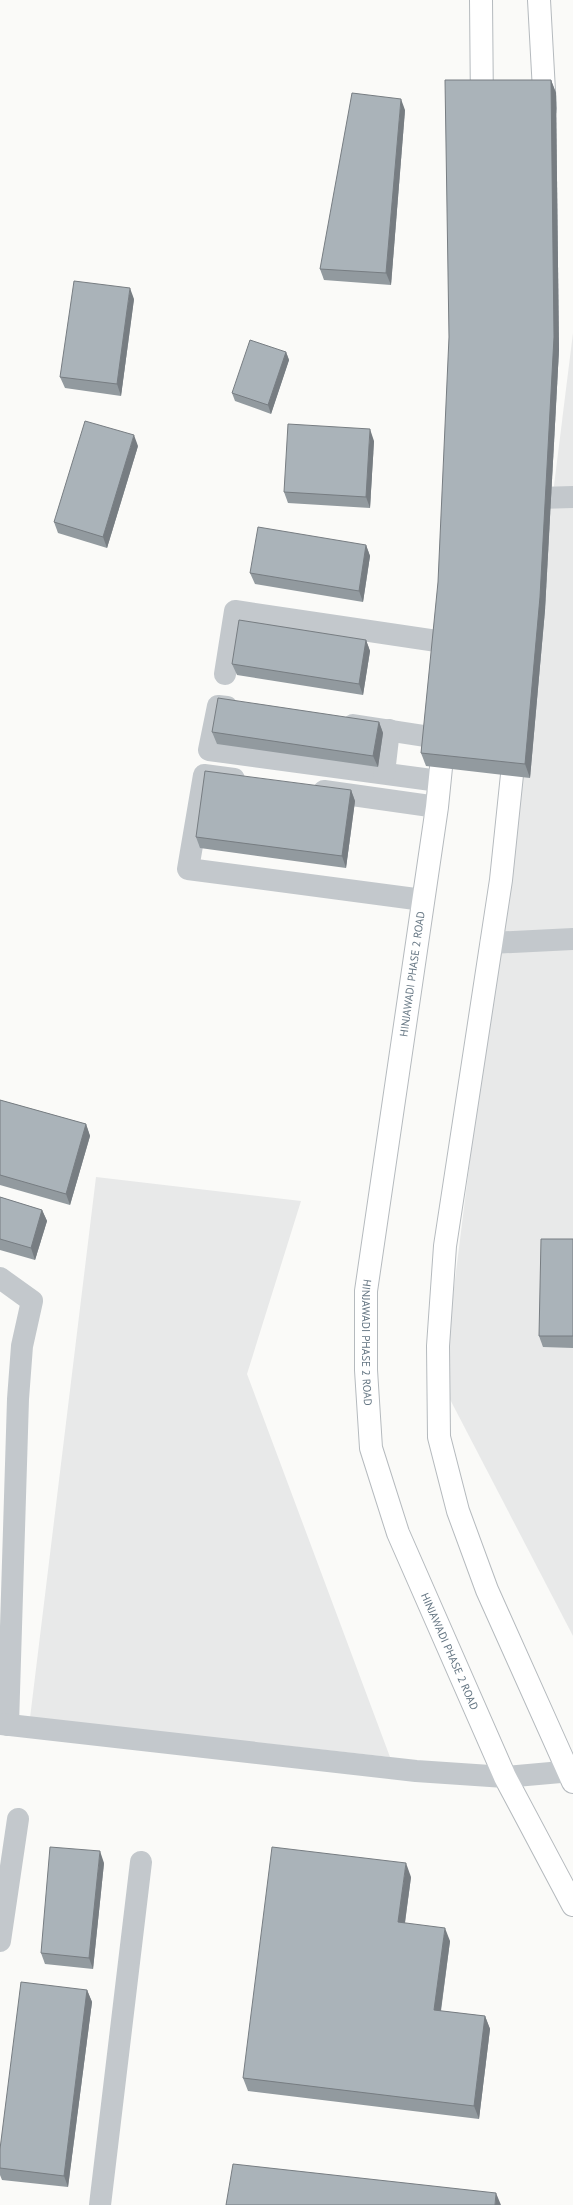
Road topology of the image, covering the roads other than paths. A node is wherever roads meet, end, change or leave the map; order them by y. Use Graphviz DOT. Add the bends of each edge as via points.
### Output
graph roads {
  1 [pos="481,0"];
  2 [pos="539,0"];
  3 [pos="482,130"];
  4 [pos="546,130"];
  5 [pos="541,474"];
  6 [pos="517,497"];
  7 [pos="573,497"];
  8 [pos="539,498"];
  9 [pos="537,521"];
  10 [pos="459,621"];
  11 [pos="456,652"];
  12 [pos="225,674"];
  13 [pos="249,710"];
  14 [pos="447,716"];
  15 [pos="334,722"];
  16 [pos="517,726"];
  17 [pos="388,730"];
  18 [pos="444,739"];
  19 [pos="384,773"];
  20 [pos="251,781"];
  21 [pos="439,781"];
  22 [pos="305,789"];
  23 [pos="437,807"];
  24 [pos="423,900"];
  25 [pos="573,939"];
  26 [pos="491,943"];
  27 [pos="0,1278"];
  28 [pos="4,1724"];
  29 [pos="571,1775"];
  30 [pos="505,1777"];
  31 [pos="18,1819"];
  32 [pos="141,1862"];
  33 [pos="573,1905"];
  34 [pos="0,1941"];
  35 [pos="100,2205"];
  1 -- 3 [label="main road"];
  2 -- 4 [label="main road"];
  5 -- 8 [label="main road"];
  6 -- 8 [label="main road"];
  7 -- 8 [label="street"];
  8 -- 9 [label="main road"];
  10 -- 11 [label="main road"];
  11 -- 12 [label="street" via="235,611"];
  13 -- 19 [label="street" via="218,706 209,750"];
  14 -- 18 [label="main road, HINJAWADI PHASE 2 ROAD"];
  15 -- 17 [label="street"];
  16 -- 26 [label="main road"];
  17 -- 18 [label="street"];
  17 -- 19 [label="street"];
  18 -- 21 [label="main road, HINJAWADI PHASE 2 ROAD"];
  19 -- 21 [label="street"];
  20 -- 24 [label="street" via="204,775 188,868"];
  21 -- 23 [label="main road, HINJAWADI PHASE 2 ROAD"];
  22 -- 23 [label="street"];
  23 -- 24 [label="main road, HINJAWADI PHASE 2 ROAD"];
  24 -- 30 [label="main road, HINJAWADI PHASE 2 ROAD" via="366,1291 366,1370 371,1448 398,1533"];
  25 -- 26 [label="street"];
  26 -- 29 [label="main road" via="446,1246 438,1346 439,1437 458,1511 487,1590"];
  27 -- 28 [label="street" via="32,1301 22,1346 18,1399"];
  28 -- 30 [label="street" via="262,1755 416,1771"];
  29 -- 30 [label="street"];
  30 -- 33 [label="main road, HINJAWADI PHASE 2 ROAD"];
  31 -- 34 [label="street"];
  32 -- 35 [label="street"];
}
